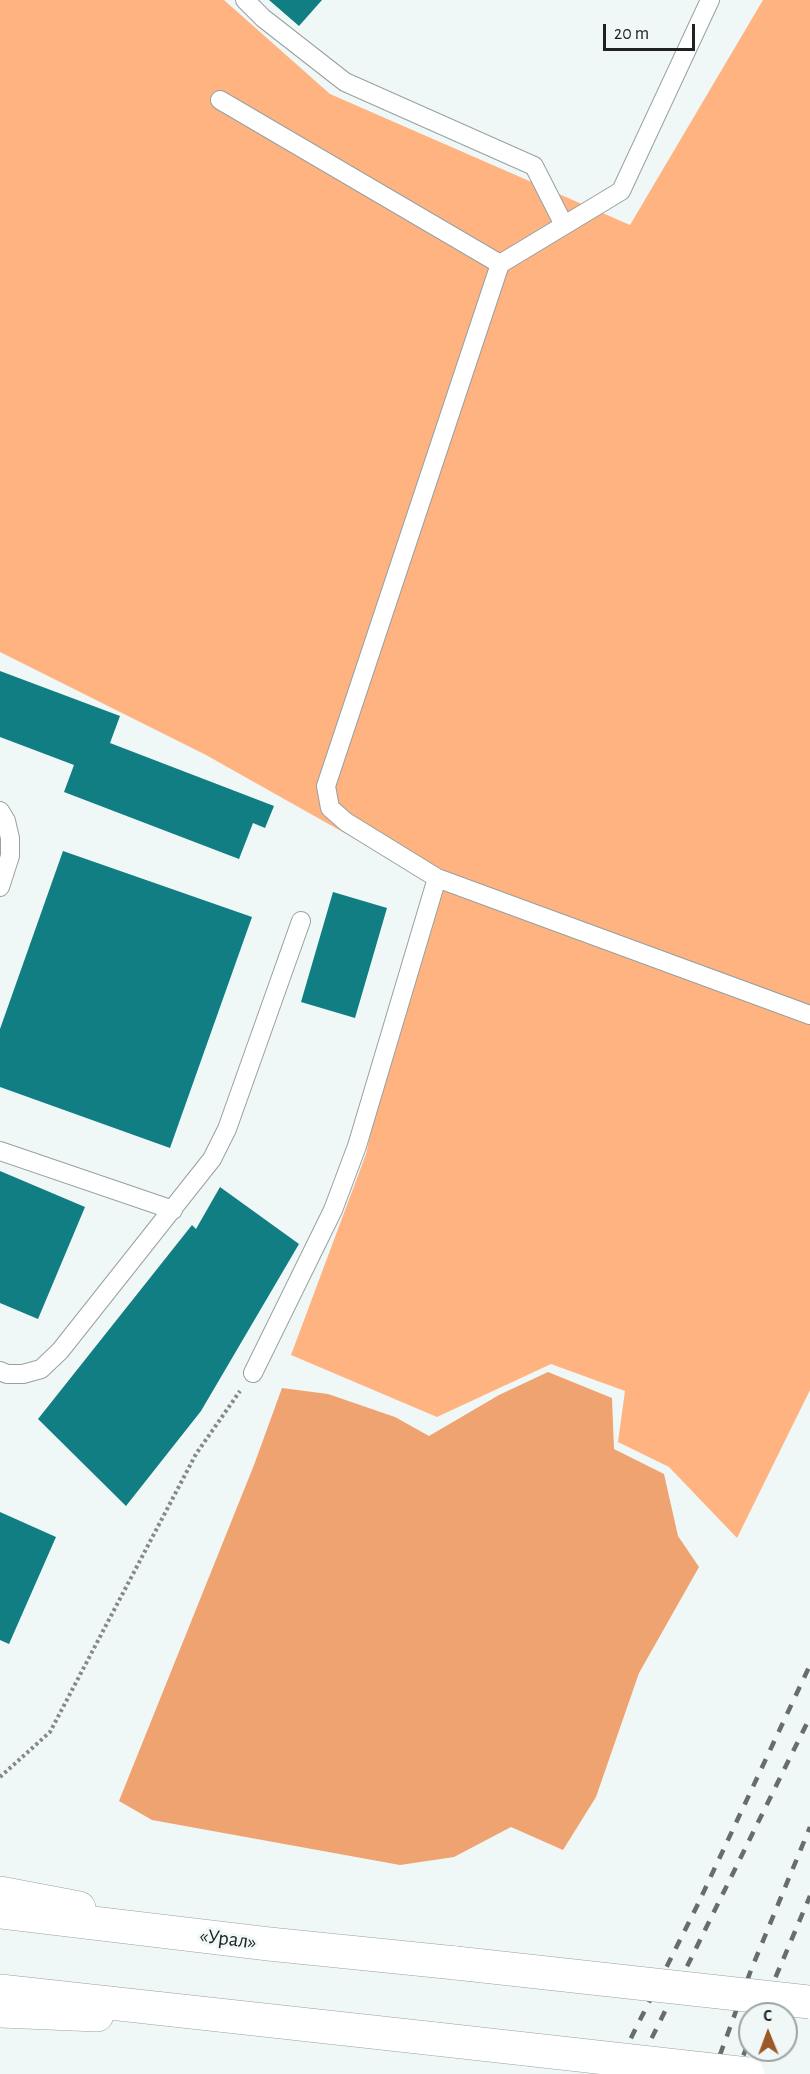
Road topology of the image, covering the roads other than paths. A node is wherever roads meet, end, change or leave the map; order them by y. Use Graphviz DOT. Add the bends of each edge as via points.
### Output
graph roads {
  1 [pos="245,0"];
  2 [pos="710,0"];
  3 [pos="220,100"];
  4 [pos="564,225"];
  5 [pos="500,264"];
  6 [pos="0,811"];
  7 [pos="436,878"];
  8 [pos="0,887"];
  9 [pos="301,921"];
  10 [pos="810,1015"];
  11 [pos="0,1151"];
  12 [pos="173,1210"];
  13 [pos="0,1371"];
  14 [pos="253,1373"];
  15 [pos="0,1893"];
  16 [pos="0,1911"];
  17 [pos="269,1944"];
  18 [pos="0,1991"];
  19 [pos="810,2002"];
  20 [pos="0,2011"];
  21 [pos="257,2021"];
  22 [pos="748,2074"];
  1 -- 4 [label="lane" via="345,82 534,166"];
  2 -- 4 [label="lane" via="621,191"];
  3 -- 5 [label="lane"];
  4 -- 5 [label="lane"];
  5 -- 7 [label="lane" via="326,786 330,808 346,822"];
  6 -- 8 [label="lane" via="10,838 10,856"];
  7 -- 10 [label="lane"];
  7 -- 14 [label="lane" via="353,1157 333,1210"];
  9 -- 12 [label="lane" via="225,1135 212,1160"];
  11 -- 12 [label="lane"];
  12 -- 13 [label="lane" via="60,1351 41,1369 23,1374"];
  15 -- 17 [label="main road"];
  16 -- 17 [label="main road, «Урал»"];
  17 -- 19 [label="main road, «Урал», bridge"];
  18 -- 21 [label="main road"];
  20 -- 21 [label="main road"];
  21 -- 22 [label="main road, bridge"];
}
